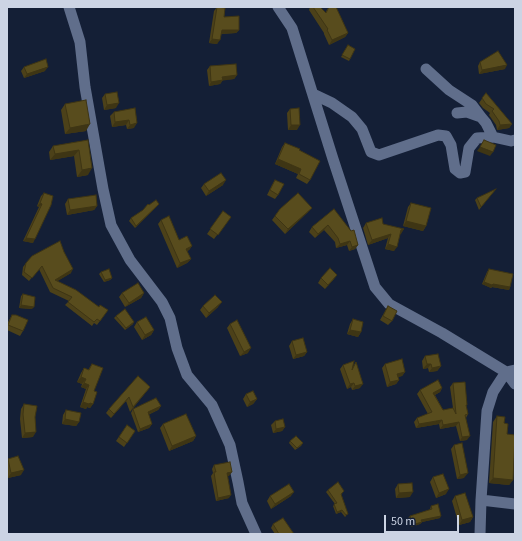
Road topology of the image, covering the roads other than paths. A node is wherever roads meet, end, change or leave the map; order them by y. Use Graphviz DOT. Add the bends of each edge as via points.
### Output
graph roads {
  1 [pos="68,7"];
  2 [pos="278,7"];
  3 [pos="426,69"];
  4 [pos="313,94"];
  5 [pos="457,113"];
  6 [pos="481,117"];
  7 [pos="493,137"];
  8 [pos="515,140"];
  9 [pos="510,371"];
  10 [pos="515,384"];
  11 [pos="481,500"];
  12 [pos="515,504"];
  13 [pos="256,534"];
  14 [pos="480,534"];
  1 -- 13 [label="street" via="80,42 85,88 111,225 130,260 162,302 170,318 187,375 215,411 230,445 242,503"];
  2 -- 4 [label="street" via="292,28"];
  3 -- 6 [label="street" via="449,90 472,105"];
  4 -- 7 [label="street" via="332,102 352,117 362,129 371,152 379,155 438,135 446,136 451,145 455,169 460,173 465,172 469,148 477,138"];
  4 -- 9 [label="street" via="375,286 389,304"];
  5 -- 6 [label="street" via="467,112"];
  6 -- 7 [label="street"];
  7 -- 8 [label="street"];
  9 -- 10 [label="street"];
  9 -- 11 [label="street" via="493,392 487,411"];
  11 -- 12 [label="street"];
  11 -- 14 [label="street"];
}
